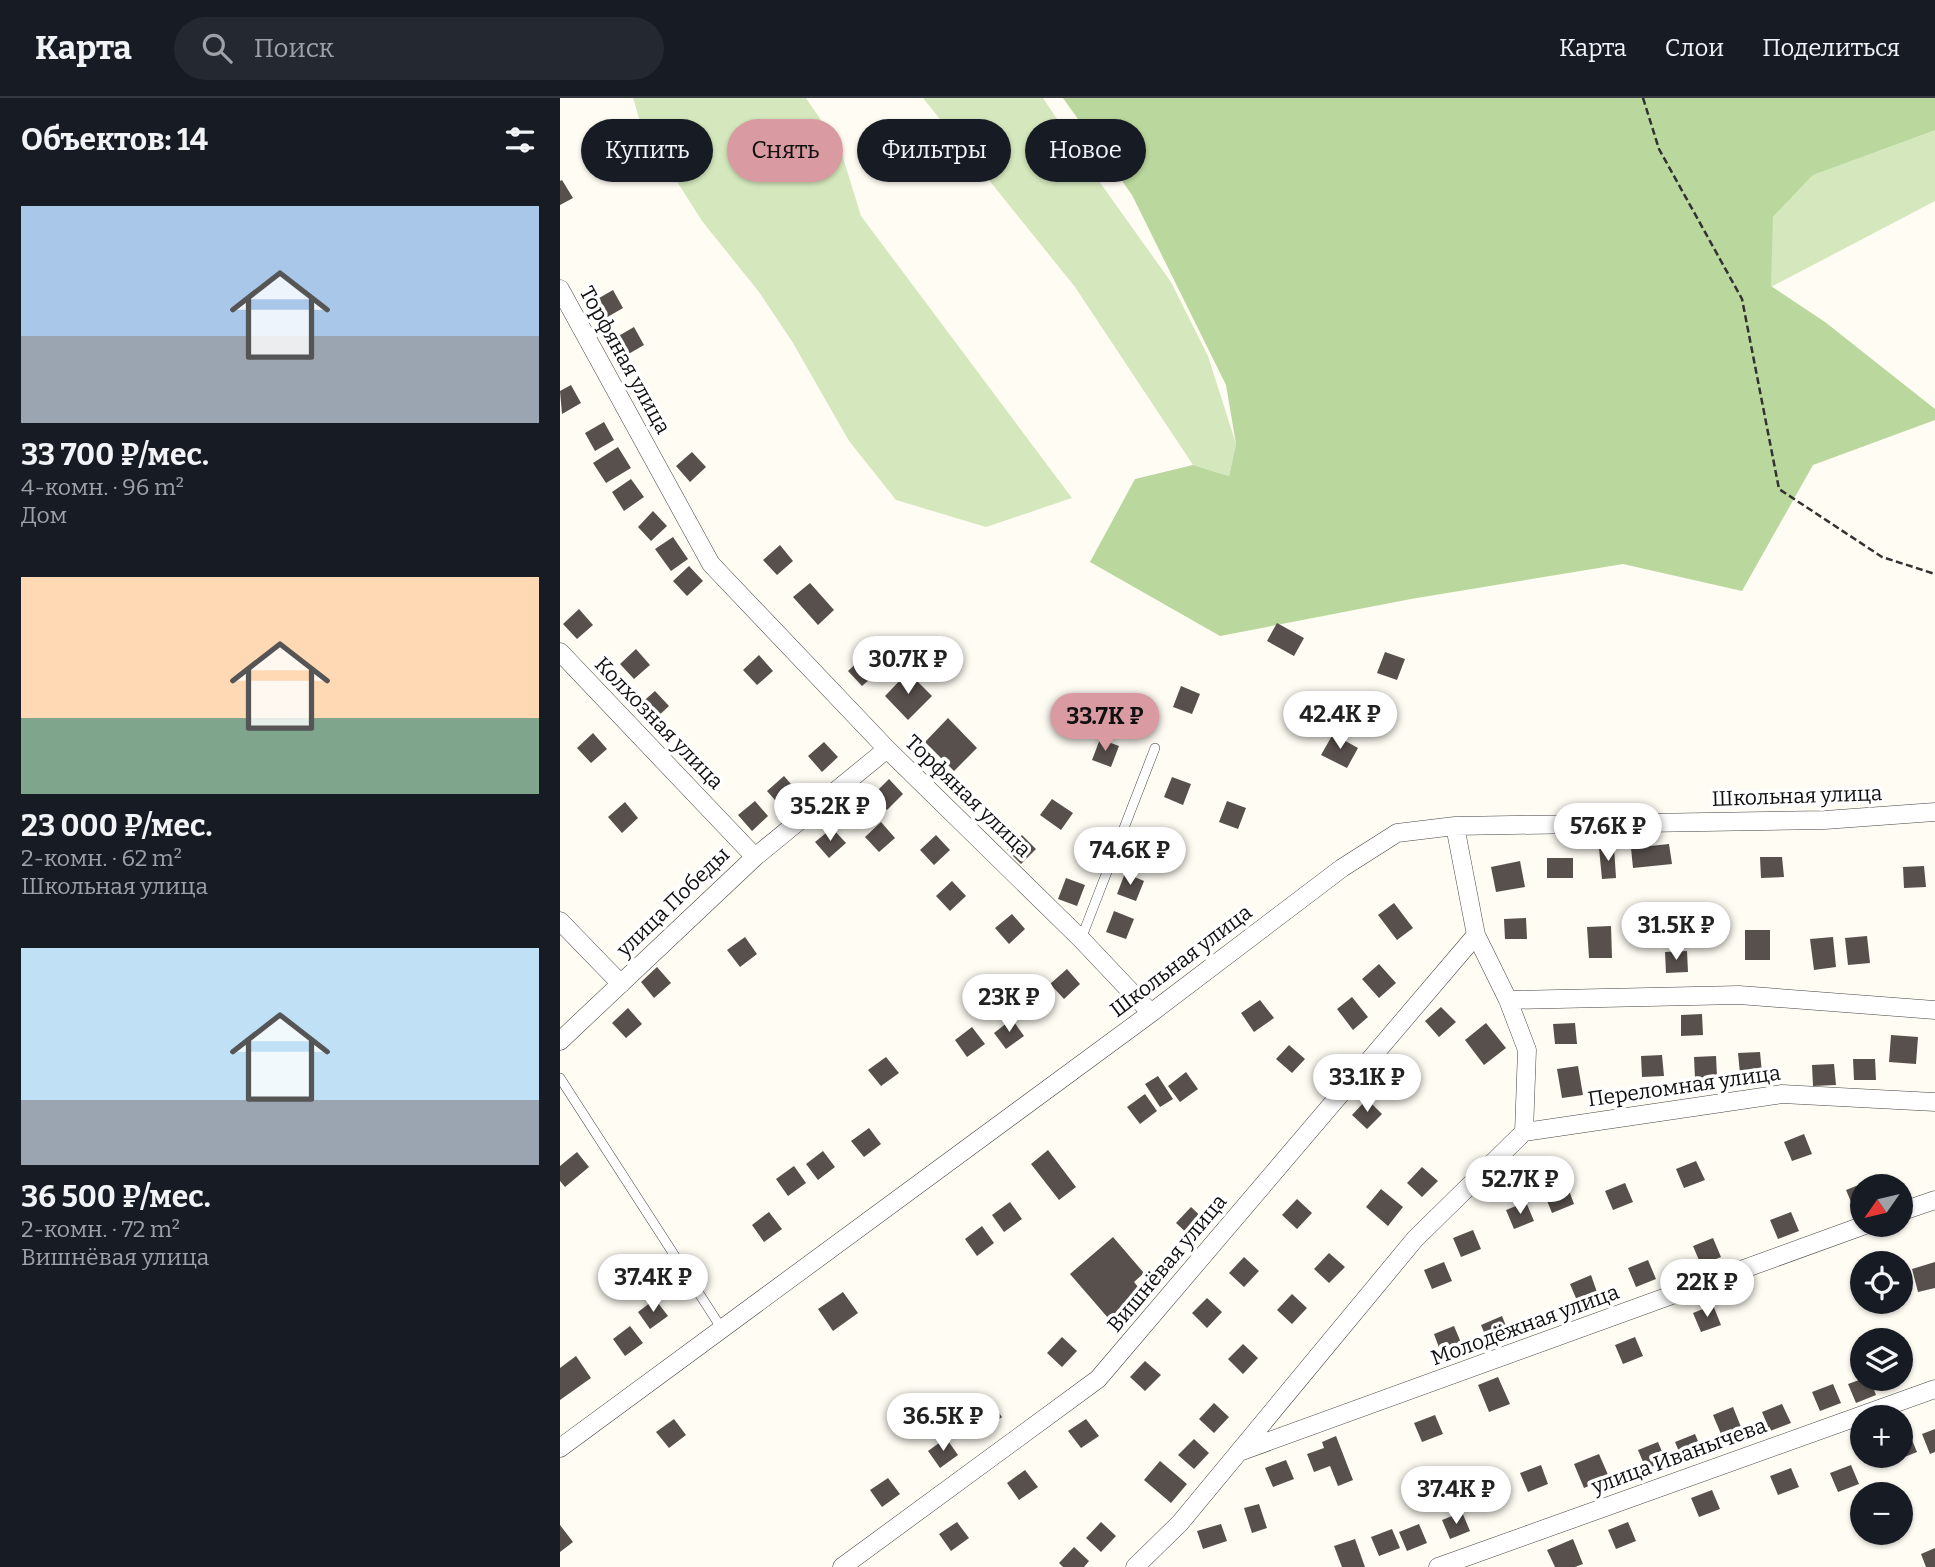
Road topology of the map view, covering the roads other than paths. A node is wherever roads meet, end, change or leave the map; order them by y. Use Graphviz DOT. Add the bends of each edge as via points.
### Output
graph roads {
  1 [pos="560,289"];
  2 [pos="560,652"];
  3 [pos="1155,748"];
  4 [pos="887,749"];
  5 [pos="1935,812"];
  6 [pos="1455,826"];
  7 [pos="755,857"];
  8 [pos="560,921"];
  9 [pos="1476,935"];
  10 [pos="1081,939"];
  11 [pos="621,984"];
  12 [pos="1508,1000"];
  13 [pos="1935,1010"];
  14 [pos="1151,1013"];
  15 [pos="560,1041"];
  16 [pos="560,1078"];
  17 [pos="1935,1102"];
  18 [pos="1524,1132"];
  19 [pos="1935,1200"];
  20 [pos="1913,1208"];
  21 [pos="1850,1230"];
  22 [pos="722,1329"];
  23 [pos="1935,1389"];
  24 [pos="560,1448"];
  25 [pos="1239,1452"];
  26 [pos="842,1567"];
  27 [pos="1135,1567"];
  28 [pos="1438,1567"];
  1 -- 4 [label="street, Торфяная улица" via="711,564"];
  2 -- 7 [label="street, Колхозная улица"];
  3 -- 10 [label="lane"];
  4 -- 7 [label="street, улица Победы"];
  4 -- 10 [label="street, Торфяная улица"];
  5 -- 6 [label="street, Школьная улица" via="1825,820"];
  6 -- 9 [label="street"];
  6 -- 14 [label="street, Школьная улица" via="1397,833 1342,868"];
  7 -- 11 [label="street, улица Победы"];
  8 -- 11 [label="street"];
  9 -- 12 [label="street"];
  9 -- 26 [label="street, Вишнёвая улица" via="1098,1379"];
  10 -- 14 [label="street, Торфяная улица"];
  11 -- 15 [label="street, улица Победы"];
  12 -- 13 [label="street" via="1739,995"];
  12 -- 18 [label="street" via="1527,1050"];
  14 -- 22 [label="street, Школьная улица"];
  16 -- 22 [label="lane"];
  17 -- 18 [label="street, Переломная улица" via="1782,1094"];
  18 -- 25 [label="street" via="1415,1238"];
  19 -- 20 [label="street"];
  21 -- 25 [label="street, Молодёжная улица"];
  22 -- 24 [label="street, Школьная улица"];
  23 -- 28 [label="street, улица Иванычева"];
  25 -- 27 [label="street"];
}
